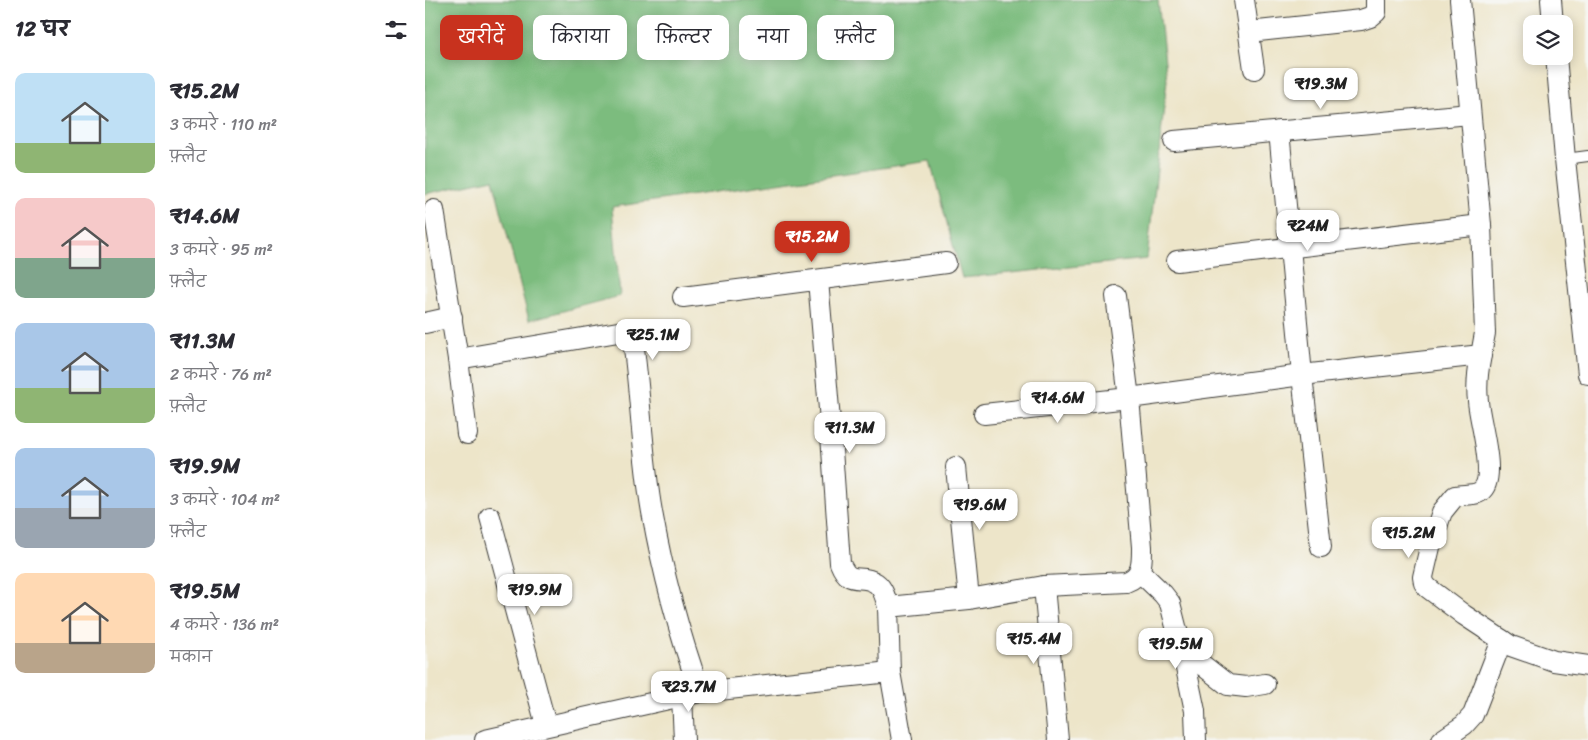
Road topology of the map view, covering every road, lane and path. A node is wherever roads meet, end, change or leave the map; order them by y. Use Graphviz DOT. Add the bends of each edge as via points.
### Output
graph roads {
  1 [pos="1245,0"];
  2 [pos="1376,0"];
  3 [pos="1460,0"];
  4 [pos="1551,0"];
  5 [pos="1552,15"];
  6 [pos="1249,32"];
  7 [pos="1557,65"];
  8 [pos="1254,68"];
  9 [pos="1471,114"];
  10 [pos="1279,131"];
  11 [pos="1174,141"];
  12 [pos="1588,156"];
  13 [pos="1565,159"];
  14 [pos="434,210"];
  15 [pos="1481,225"];
  16 [pos="1290,248"];
  17 [pos="1177,261"];
  18 [pos="946,263"];
  19 [pos="818,280"];
  20 [pos="1116,296"];
  21 [pos="683,297"];
  22 [pos="452,317"];
  23 [pos="425,323"];
  24 [pos="1481,355"];
  25 [pos="458,359"];
  26 [pos="1588,374"];
  27 [pos="1302,376"];
  28 [pos="1129,398"];
  29 [pos="984,414"];
  30 [pos="467,434"];
  31 [pos="956,467"];
  32 [pos="490,517"];
  33 [pos="1321,547"];
  34 [pos="1140,572"];
  35 [pos="1044,586"];
  36 [pos="969,599"];
  37 [pos="888,607"];
  38 [pos="1503,640"];
  39 [pos="1183,654"];
  40 [pos="1588,666"];
  41 [pos="890,672"];
  42 [pos="1265,684"];
  43 [pos="691,694"];
  44 [pos="547,725"];
  45 [pos="485,740"];
  46 [pos="684,740"];
  47 [pos="902,740"];
  48 [pos="1058,740"];
  49 [pos="1196,740"];
  50 [pos="1442,740"];
  1 -- 6 [label="street"];
  2 -- 6 [label="street" via="1376,12 1361,20"];
  3 -- 9 [label="street"];
  4 -- 5 [label="street"];
  6 -- 8 [label="street"];
  7 -- 13 [label="street"];
  9 -- 10 [label="street"];
  9 -- 15 [label="street"];
  10 -- 11 [label="street"];
  10 -- 16 [label="street"];
  12 -- 13 [label="lane"];
  13 -- 26 [label="street"];
  14 -- 22 [label="street"];
  15 -- 16 [label="street"];
  15 -- 24 [label="street" via="1485,332"];
  16 -- 17 [label="street"];
  16 -- 27 [label="street"];
  18 -- 19 [label="street"];
  19 -- 21 [label="street"];
  19 -- 37 [label="street" via="840,563 849,577 876,583"];
  20 -- 28 [label="street"];
  22 -- 23 [label="street"];
  22 -- 25 [label="street"];
  24 -- 27 [label="street"];
  24 -- 38 [label="street" via="1477,402 1487,456 1486,486 1480,492 1455,496 1450,500 1442,512 1423,577 1428,588 1441,599"];
  25 -- 30 [label="street"];
  25 -- 43 [label="street" via="618,332 633,341 651,511"];
  27 -- 28 [label="street"];
  27 -- 33 [label="street"];
  28 -- 29 [label="street"];
  28 -- 34 [label="street" via="1142,547"];
  31 -- 36 [label="street"];
  32 -- 44 [label="street"];
  34 -- 35 [label="street" via="1126,582"];
  34 -- 39 [label="street" via="1167,599"];
  35 -- 36 [label="street"];
  35 -- 48 [label="street"];
  36 -- 37 [label="street"];
  37 -- 41 [label="street"];
  38 -- 40 [label="street" via="1511,646 1555,661"];
  38 -- 50 [label="street" via="1473,715"];
  39 -- 42 [label="street" via="1228,685"];
  39 -- 49 [label="street" via="1195,711"];
  41 -- 43 [label="street"];
  41 -- 47 [label="street"];
  43 -- 44 [label="street"];
  43 -- 46 [label="street"];
  44 -- 45 [label="street"];
}
